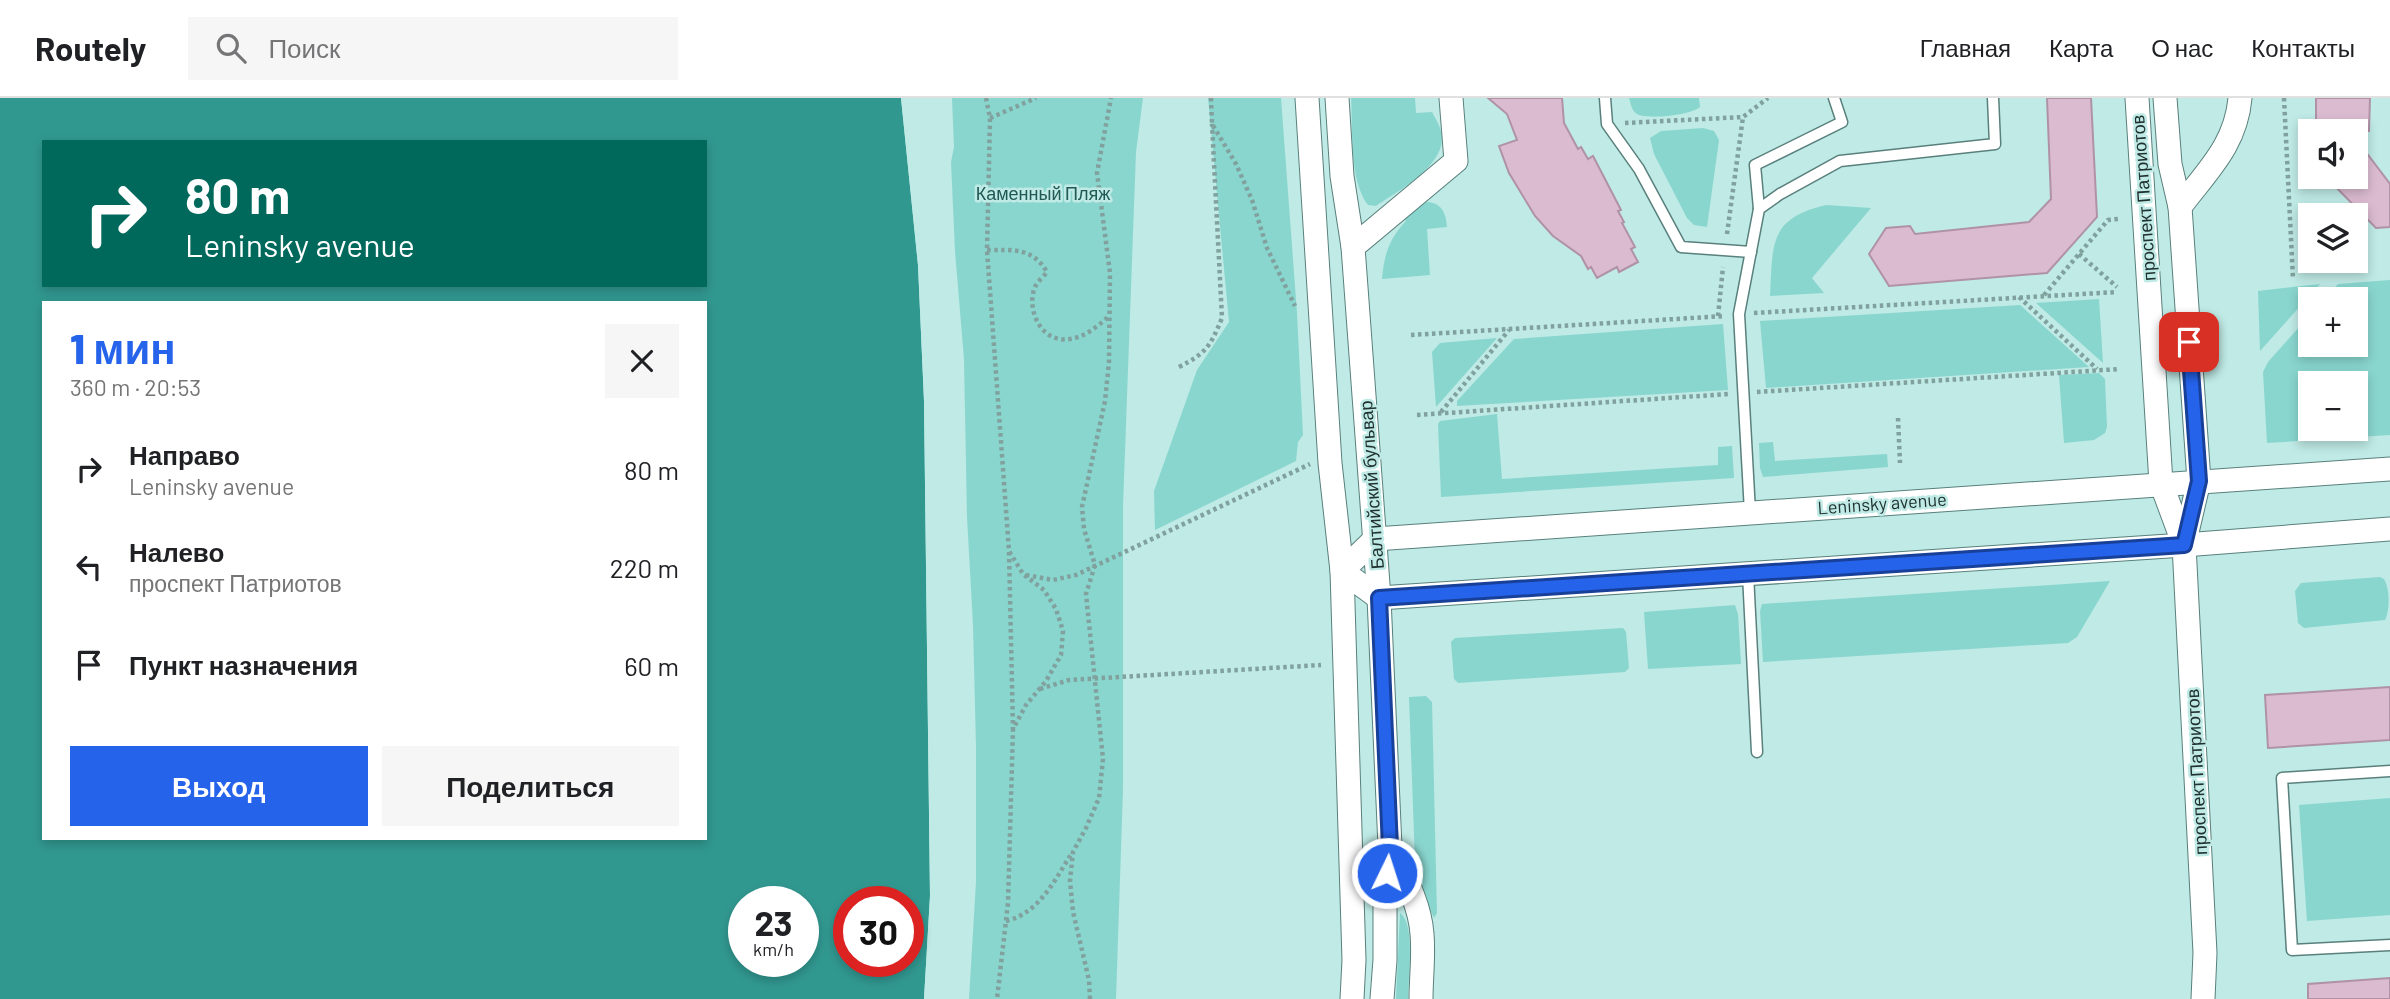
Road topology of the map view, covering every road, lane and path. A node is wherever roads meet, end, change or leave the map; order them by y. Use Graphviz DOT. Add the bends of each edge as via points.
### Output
graph roads {
  1 [pos="986,98"];
  2 [pos="1036,98"];
  3 [pos="1111,98"];
  4 [pos="1211,98"];
  5 [pos="1307,98"];
  6 [pos="1337,98"];
  7 [pos="1451,98"];
  8 [pos="1605,98"];
  9 [pos="1768,98"];
  10 [pos="1834,98"];
  11 [pos="1993,98"];
  12 [pos="2137,98"];
  13 [pos="2165,98"];
  14 [pos="2240,98"];
  15 [pos="2284,98"];
  16 [pos="1743,117"];
  17 [pos="990,118"];
  18 [pos="1212,124"];
  19 [pos="1607,124"];
  20 [pos="2180,206"];
  21 [pos="1759,209"];
  22 [pos="2118,219"];
  23 [pos="1353,247"];
  24 [pos="987,250"];
  25 [pos="1725,250"];
  26 [pos="1751,252"];
  27 [pos="2079,254"];
  28 [pos="2293,279"];
  29 [pos="2044,295"];
  30 [pos="2018,297"];
  31 [pos="1297,309"];
  32 [pos="1739,314"];
  33 [pos="1109,316"];
  34 [pos="1718,316"];
  35 [pos="1510,329"];
  36 [pos="1411,335"];
  37 [pos="1179,367"];
  38 [pos="2098,369"];
  39 [pos="2120,369"];
  40 [pos="1744,393"];
  41 [pos="1441,413"];
  42 [pos="1417,415"];
  43 [pos="1898,418"];
  44 [pos="1900,463"];
  45 [pos="1310,464"];
  46 [pos="2390,469"];
  47 [pos="2199,481"];
  48 [pos="2161,483"];
  49 [pos="1751,512"];
  50 [pos="2390,529"];
  51 [pos="1375,538"];
  52 [pos="2184,545"];
  53 [pos="1009,551"];
  54 [pos="1095,565"];
  55 [pos="1342,571"];
  56 [pos="1023,574"];
  57 [pos="1748,574"];
  58 [pos="1379,598"];
  59 [pos="1321,665"];
  60 [pos="1094,678"];
  61 [pos="1039,690"];
  62 [pos="1013,729"];
  63 [pos="1757,752"];
  64 [pos="2390,771"];
  65 [pos="1390,847"];
  66 [pos="1073,852"];
  67 [pos="1006,921"];
  68 [pos="2390,945"];
  69 [pos="997,999"];
  70 [pos="1090,999"];
  71 [pos="1352,999"];
  72 [pos="1382,999"];
  73 [pos="1421,999"];
  74 [pos="2203,999"];
  1 -- 17 [label="path"];
  2 -- 17 [label="path"];
  3 -- 33 [label="path" via="1097,173 1110,272"];
  4 -- 18 [label="path"];
  5 -- 55 [label="street, Балтийский бульвар" via="1330,463"];
  6 -- 23 [label="street, Балтийский бульвар"];
  7 -- 23 [label="street" via="1456,161"];
  8 -- 19 [label="lane"];
  9 -- 16 [label="path"];
  10 -- 21 [label="lane" via="1842,122 1755,165"];
  11 -- 21 [label="lane" via="1995,144 1840,161"];
  12 -- 48 [label="street, проспект Патриотов"];
  13 -- 20 [label="street, проспект Патриотов" via="2170,164"];
  14 -- 20 [label="street" via="2238,119 2227,145"];
  15 -- 28 [label="path"];
  16 -- 19 [label="path"];
  16 -- 25 [label="path"];
  17 -- 24 [label="path"];
  18 -- 31 [label="path" via="1236,164 1267,248"];
  18 -- 37 [label="path" via="1222,318 1201,355"];
  19 -- 25 [label="lane" via="1639,169 1681,247"];
  20 -- 47 [label="street, проспект Патриотов"];
  21 -- 26 [label="lane"];
  22 -- 27 [label="path" via="2108,220"];
  23 -- 51 [label="street, Балтийский бульвар"];
  24 -- 33 [label="path" via="1028,252 1043,265 1047,272 1036,286 1033,303 1036,321 1045,332 1060,339 1077,337 1093,331"];
  24 -- 53 [label="path"];
  25 -- 26 [label="lane"];
  25 -- 34 [label="path"];
  26 -- 32 [label="lane"];
  27 -- 29 [label="path"];
  27 -- 29 [label="path" via="2117,289"];
  29 -- 30 [label="path"];
  30 -- 32 [label="path"];
  30 -- 38 [label="path"];
  32 -- 34 [label="path"];
  32 -- 40 [label="lane"];
  33 -- 54 [label="path" via="1105,401 1082,507"];
  34 -- 35 [label="path"];
  35 -- 36 [label="path"];
  35 -- 41 [label="path"];
  38 -- 39 [label="path"];
  38 -- 40 [label="path"];
  40 -- 41 [label="path"];
  40 -- 49 [label="lane"];
  41 -- 42 [label="path"];
  43 -- 44 [label="path"];
  45 -- 54 [label="path"];
  46 -- 47 [label="street, Leninsky avenue"];
  47 -- 48 [label="street, Leninsky avenue"];
  47 -- 52 [label="street, проспект Патриотов"];
  48 -- 49 [label="street, Leninsky avenue"];
  48 -- 52 [label="street, проспект Патриотов"];
  49 -- 51 [label="street, Leninsky avenue"];
  50 -- 52 [label="street"];
  51 -- 55 [label="street"];
  51 -- 58 [label="street, Балтийский бульвар"];
  52 -- 57 [label="street"];
  52 -- 74 [label="street, проспект Патриотов" via="2205,953"];
  53 -- 56 [label="path"];
  53 -- 62 [label="path"];
  54 -- 56 [label="path" via="1053,580"];
  54 -- 60 [label="path" via="1086,594"];
  55 -- 58 [label="street"];
  55 -- 71 [label="street, Балтийский бульвар"];
  56 -- 61 [label="path" via="1044,590 1063,631 1061,655"];
  57 -- 58 [label="street"];
  57 -- 63 [label="lane"];
  58 -- 65 [label="street, Балтийский бульвар"];
  59 -- 60 [label="path"];
  60 -- 61 [label="path"];
  60 -- 66 [label="path" via="1103,759 1099,797"];
  61 -- 62 [label="path"];
  62 -- 67 [label="path"];
  64 -- 68 [label="lane" via="2282,778 2292,950"];
  65 -- 72 [label="street, Балтийский бульвар"];
  65 -- 73 [label="street" via="1420,920"];
  66 -- 67 [label="path" via="1045,896"];
  66 -- 70 [label="path" via="1073,912"];
  67 -- 69 [label="path"];
}
